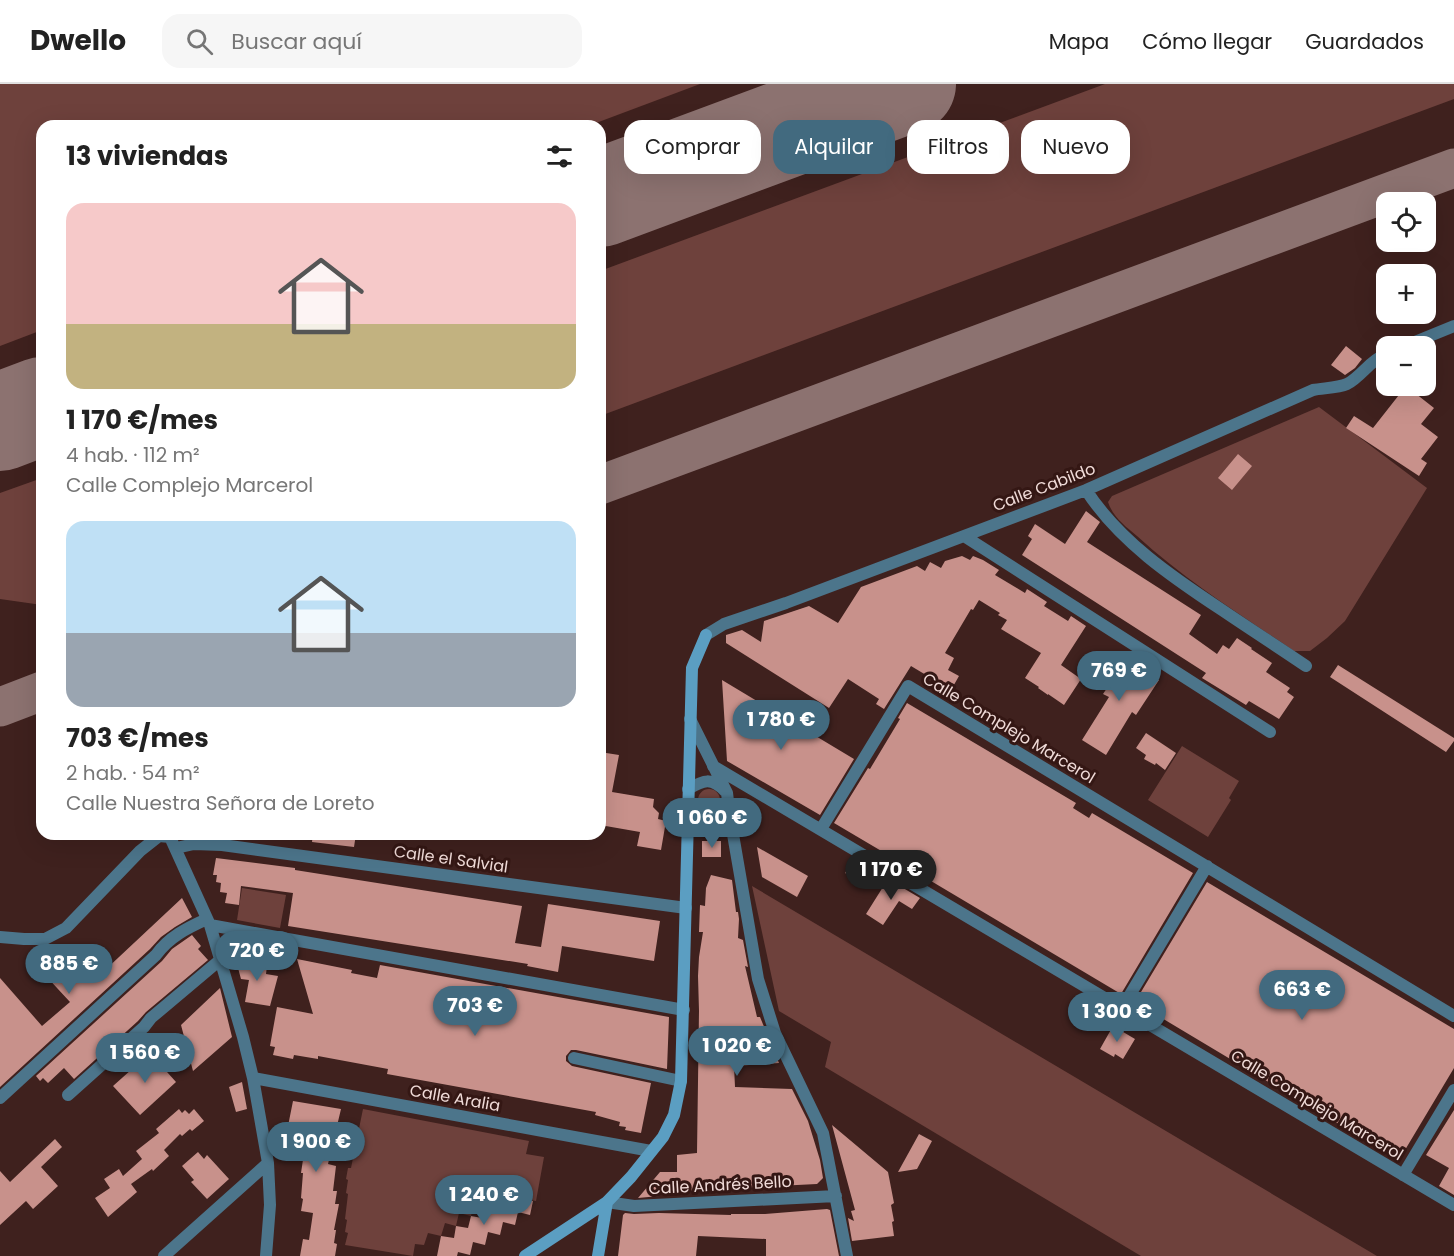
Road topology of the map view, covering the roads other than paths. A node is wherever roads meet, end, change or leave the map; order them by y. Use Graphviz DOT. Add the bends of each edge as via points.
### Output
graph roads {
  1 [pos="1454,326"];
  2 [pos="1430,336"];
  3 [pos="1376,358"];
  4 [pos="1086,490"];
  5 [pos="964,536"];
  6 [pos="1306,666"];
  7 [pos="690,719"];
  8 [pos="1270,732"];
  9 [pos="713,766"];
  10 [pos="745,785"];
  11 [pos="688,789"];
  12 [pos="727,793"];
  13 [pos="687,815"];
  14 [pos="729,817"];
  15 [pos="821,829"];
  16 [pos="154,840"];
  17 [pos="167,840"];
  18 [pos="173,843"];
  19 [pos="1207,866"];
  20 [pos="686,908"];
  21 [pos="208,922"];
  22 [pos="0,937"];
  23 [pos="220,960"];
  24 [pos="1122,1008"];
  25 [pos="684,1010"];
  26 [pos="1454,1016"];
  27 [pos="574,1058"];
  28 [pos="253,1078"];
  29 [pos="681,1081"];
  30 [pos="1454,1089"];
  31 [pos="68,1095"];
  32 [pos="0,1098"];
  33 [pos="651,1151"];
  34 [pos="268,1163"];
  35 [pos="1403,1175"];
  36 [pos="836,1196"];
  37 [pos="607,1202"];
  38 [pos="1454,1205"];
  39 [pos="164,1256"];
  40 [pos="267,1256"];
  41 [pos="525,1256"];
  42 [pos="598,1256"];
  43 [pos="848,1256"];
  1 -- 2 [label="street"];
  3 -- 4 [label="street, Calle Cabildo" via="1346,384 1313,390"];
  4 -- 5 [label="street, Calle Cabildo"];
  4 -- 6 [label="street" via="1121,532 1176,579"];
  5 -- 7 [label="street, Calle Cabildo" via="724,624 706,635 692,668"];
  5 -- 8 [label="street"];
  7 -- 9 [label="street"];
  7 -- 11 [label="street"];
  9 -- 10 [label="street, Calle Complejo Marcerol"];
  9 -- 12 [label="street"];
  10 -- 12 [label="street"];
  10 -- 15 [label="street, Calle Complejo Marcerol"];
  11 -- 12 [label="street" via="709,782"];
  11 -- 13 [label="street"];
  12 -- 14 [label="street"];
  13 -- 14 [label="street" via="717,821"];
  13 -- 20 [label="street"];
  14 -- 36 [label="street" via="758,979 775,1033 823,1132"];
  15 -- 19 [label="street, Calle Complejo Marcerol" via="908,686"];
  15 -- 24 [label="street, Calle Complejo Marcerol"];
  16 -- 22 [label="street, Calle el Salvial" via="66,928 45,939"];
  17 -- 18 [label="street, Calle el Salvial"];
  18 -- 20 [label="street, Calle el Salvial" via="222,845"];
  18 -- 21 [label="street"];
  19 -- 24 [label="street"];
  19 -- 26 [label="street, Calle Complejo Marcerol"];
  20 -- 25 [label="street"];
  21 -- 23 [label="street"];
  21 -- 25 [label="street"];
  21 -- 32 [label="street" via="174,937"];
  23 -- 28 [label="street"];
  23 -- 31 [label="street"];
  24 -- 35 [label="street, Calle Complejo Marcerol"];
  25 -- 29 [label="street"];
  27 -- 29 [label="street"];
  28 -- 33 [label="street, Calle Aralia"];
  28 -- 34 [label="street"];
  29 -- 33 [label="street" via="674,1115"];
  30 -- 35 [label="street, Calle Complejo Marcerol"];
  33 -- 37 [label="street"];
  34 -- 39 [label="street"];
  34 -- 40 [label="street"];
  35 -- 38 [label="street, Calle Complejo Marcerol"];
  36 -- 37 [label="street, Calle Andrés Bello" via="634,1206"];
  36 -- 43 [label="street"];
  37 -- 41 [label="street"];
  37 -- 42 [label="street"];
}
